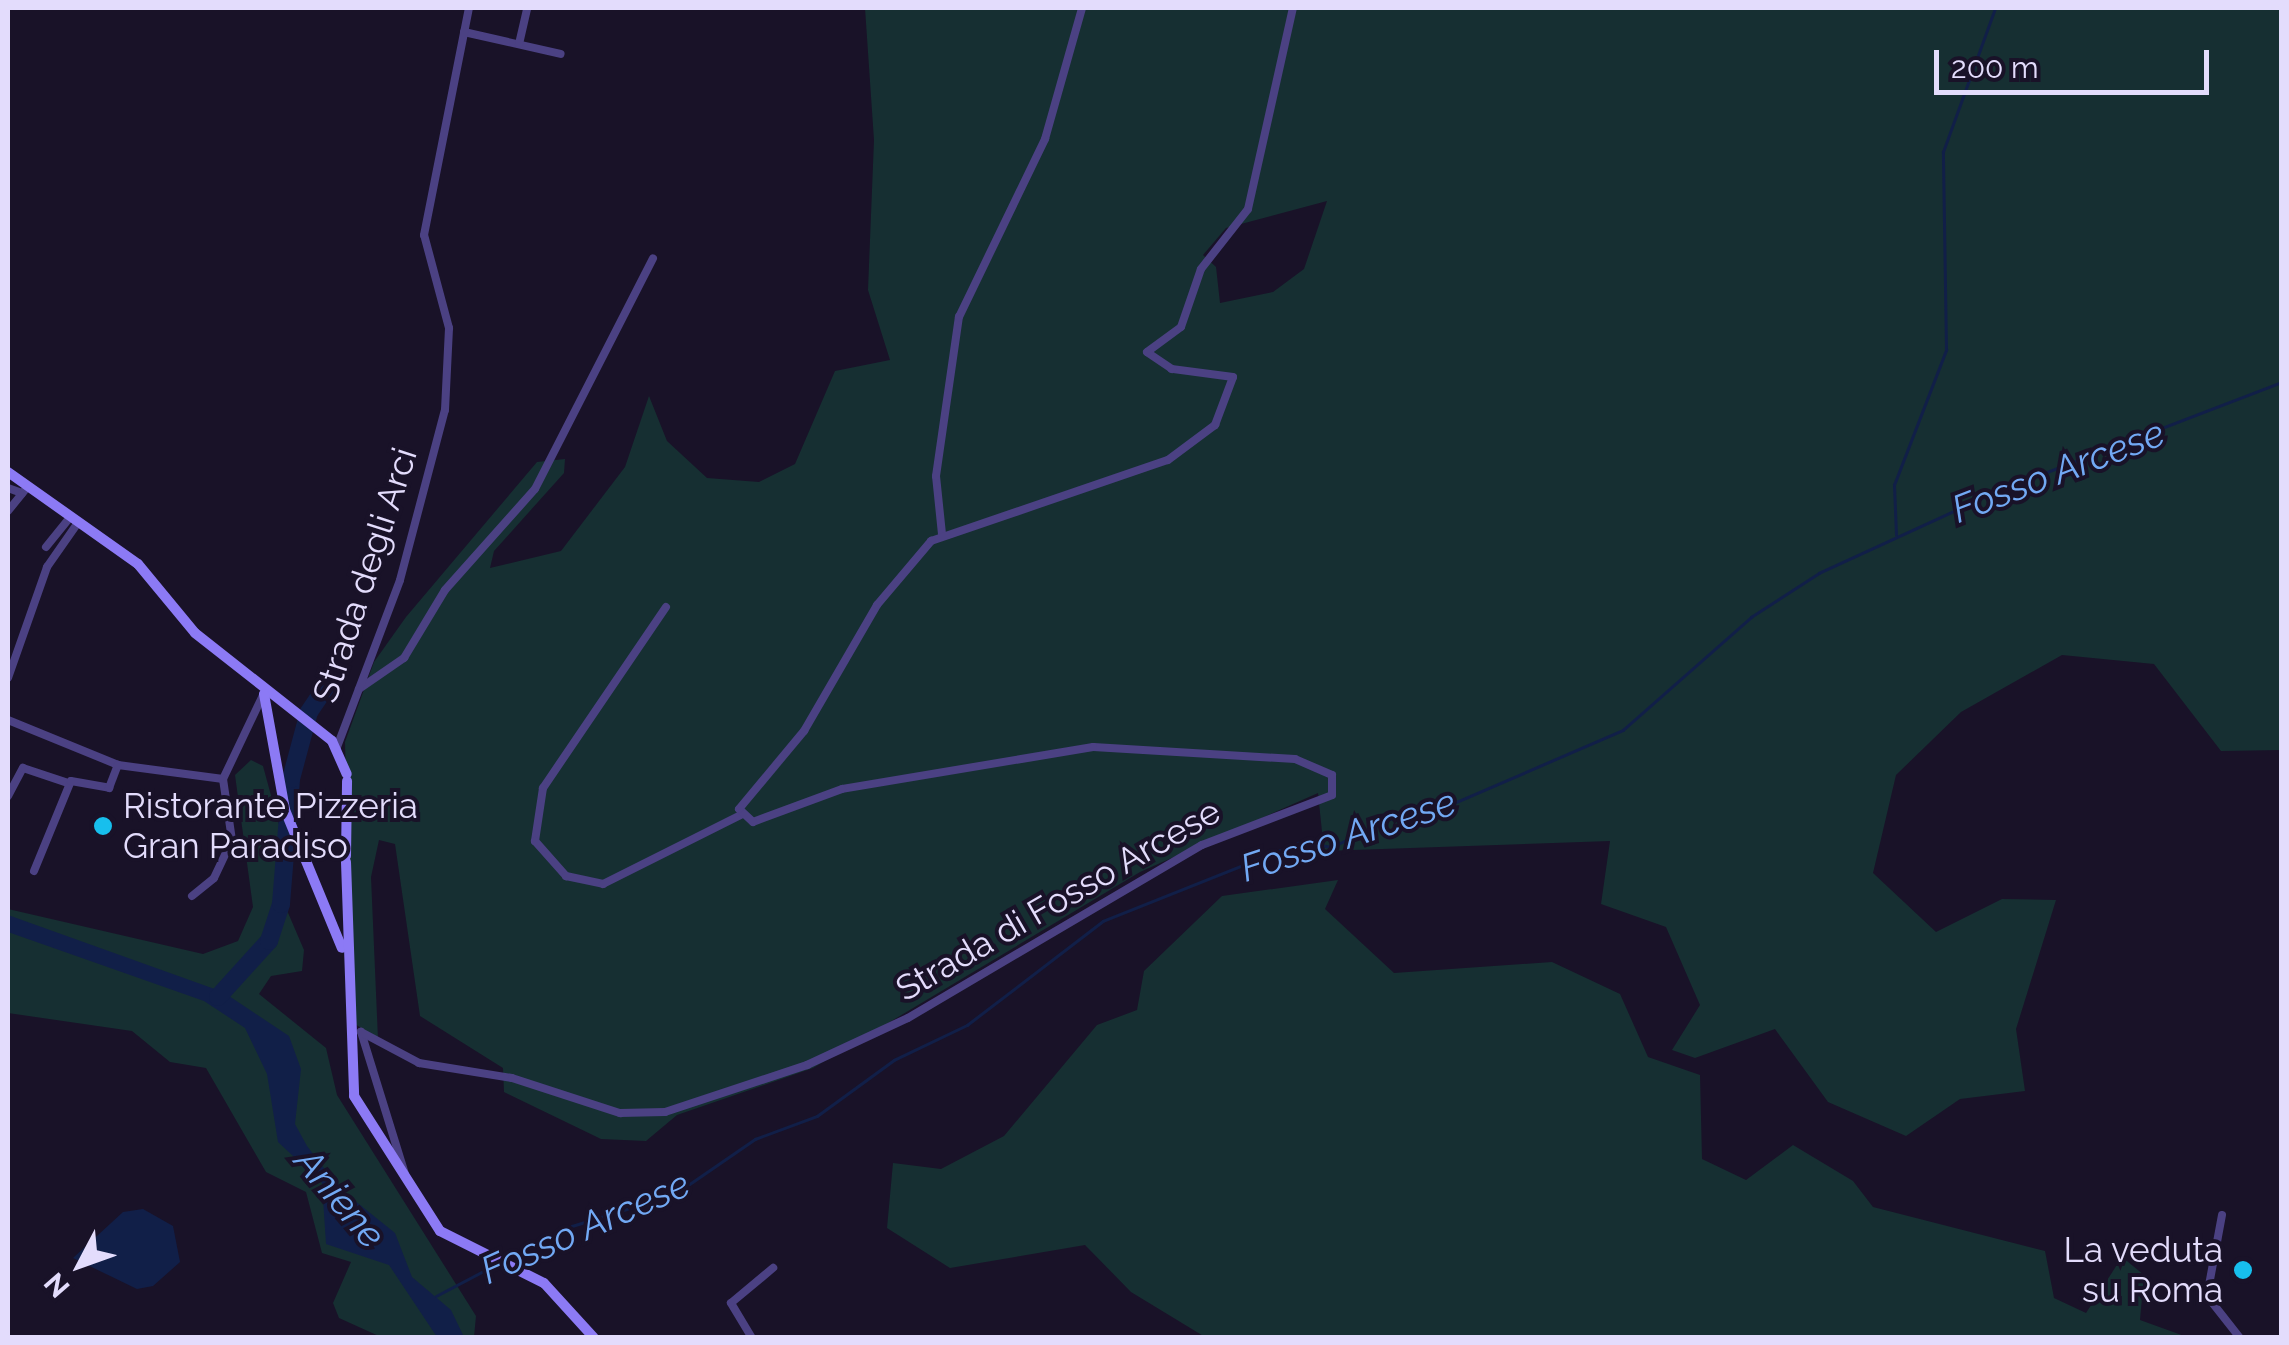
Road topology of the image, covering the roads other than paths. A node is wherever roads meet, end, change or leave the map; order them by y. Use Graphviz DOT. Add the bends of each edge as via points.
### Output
graph roads {
  1 [pos="468,8"];
  2 [pos="527,8"];
  3 [pos="1082,8"];
  4 [pos="1293,8"];
  5 [pos="464,32"];
  6 [pos="519,44"];
  7 [pos="561,54"];
  8 [pos="653,258"];
  9 [pos="8,472"];
  10 [pos="8,488"];
  11 [pos="24,491"];
  12 [pos="8,511"];
  13 [pos="73,522"];
  14 [pos="942,534"];
  15 [pos="46,548"];
  16 [pos="666,608"];
  17 [pos="8,678"];
  18 [pos="359,689"];
  19 [pos="264,693"];
  20 [pos="288,713"];
  21 [pos="8,720"];
  22 [pos="270,731"];
  23 [pos="333,743"];
  24 [pos="118,765"];
  25 [pos="222,779"];
  26 [pos="68,783"];
  27 [pos="8,796"];
  28 [pos="741,815"];
  29 [pos="34,871"];
  30 [pos="345,888"];
  31 [pos="322,890"];
  32 [pos="192,896"];
  33 [pos="345,959"];
  34 [pos="405,1174"];
  35 [pos="2222,1215"];
  36 [pos="773,1268"];
  37 [pos="594,1338"];
  38 [pos="752,1338"];
  39 [pos="2240,1338"];
  1 -- 5 [label="street, Strada degli Arci"];
  2 -- 6 [label="street"];
  3 -- 14 [label="street" via="1042,148 959,318 937,470"];
  4 -- 14 [label="street, Strada di Fosso Arcese" via="1248,209 1200,268 1181,327 1147,352 1168,368 1233,377 1218,421 1168,460"];
  5 -- 6 [label="street"];
  5 -- 18 [label="street, Strada degli Arci" via="424,235 447,315 447,397 406,563"];
  6 -- 7 [label="street"];
  8 -- 18 [label="street" via="535,489 445,590 404,658"];
  9 -- 11 [label="main road"];
  10 -- 11 [label="street"];
  11 -- 12 [label="street"];
  11 -- 13 [label="main road"];
  13 -- 15 [label="street"];
  13 -- 17 [label="street" via="44,573"];
  13 -- 19 [label="main road" via="138,564 193,631 245,664"];
  14 -- 28 [label="street, Strada di Fosso Arcese" via="886,592 807,726"];
  16 -- 28 [label="street, Strada di Fosso Arcese" via="543,788 535,840 566,876 603,884"];
  18 -- 23 [label="street, Strada degli Arci"];
  19 -- 20 [label="main road"];
  19 -- 22 [label="main road"];
  19 -- 25 [label="street"];
  20 -- 22 [label="main road"];
  20 -- 23 [label="main road"];
  21 -- 24 [label="street"];
  22 -- 31 [label="main road" via="285,810"];
  23 -- 30 [label="main road" via="347,777"];
  24 -- 25 [label="street"];
  24 -- 26 [label="street" via="106,788"];
  25 -- 32 [label="street" via="232,840 214,878"];
  26 -- 27 [label="street" via="23,768"];
  26 -- 29 [label="street"];
  28 -- 34 [label="street, Strada di Fosso Arcese" via="753,822 842,789 1079,747 1289,758 1323,768 1336,784 1322,802 1202,845 933,1006 807,1065 665,1112 620,1113 512,1078 429,1066 385,1053 361,1032"];
  30 -- 31 [label="main road"];
  30 -- 33 [label="main road"];
  31 -- 33 [label="main road"];
  33 -- 34 [label="main road" via="350,1086"];
  34 -- 37 [label="main road" via="444,1235 544,1283"];
  35 -- 39 [label="street" via="2207,1296"];
  36 -- 38 [label="street" via="731,1303"];
}
